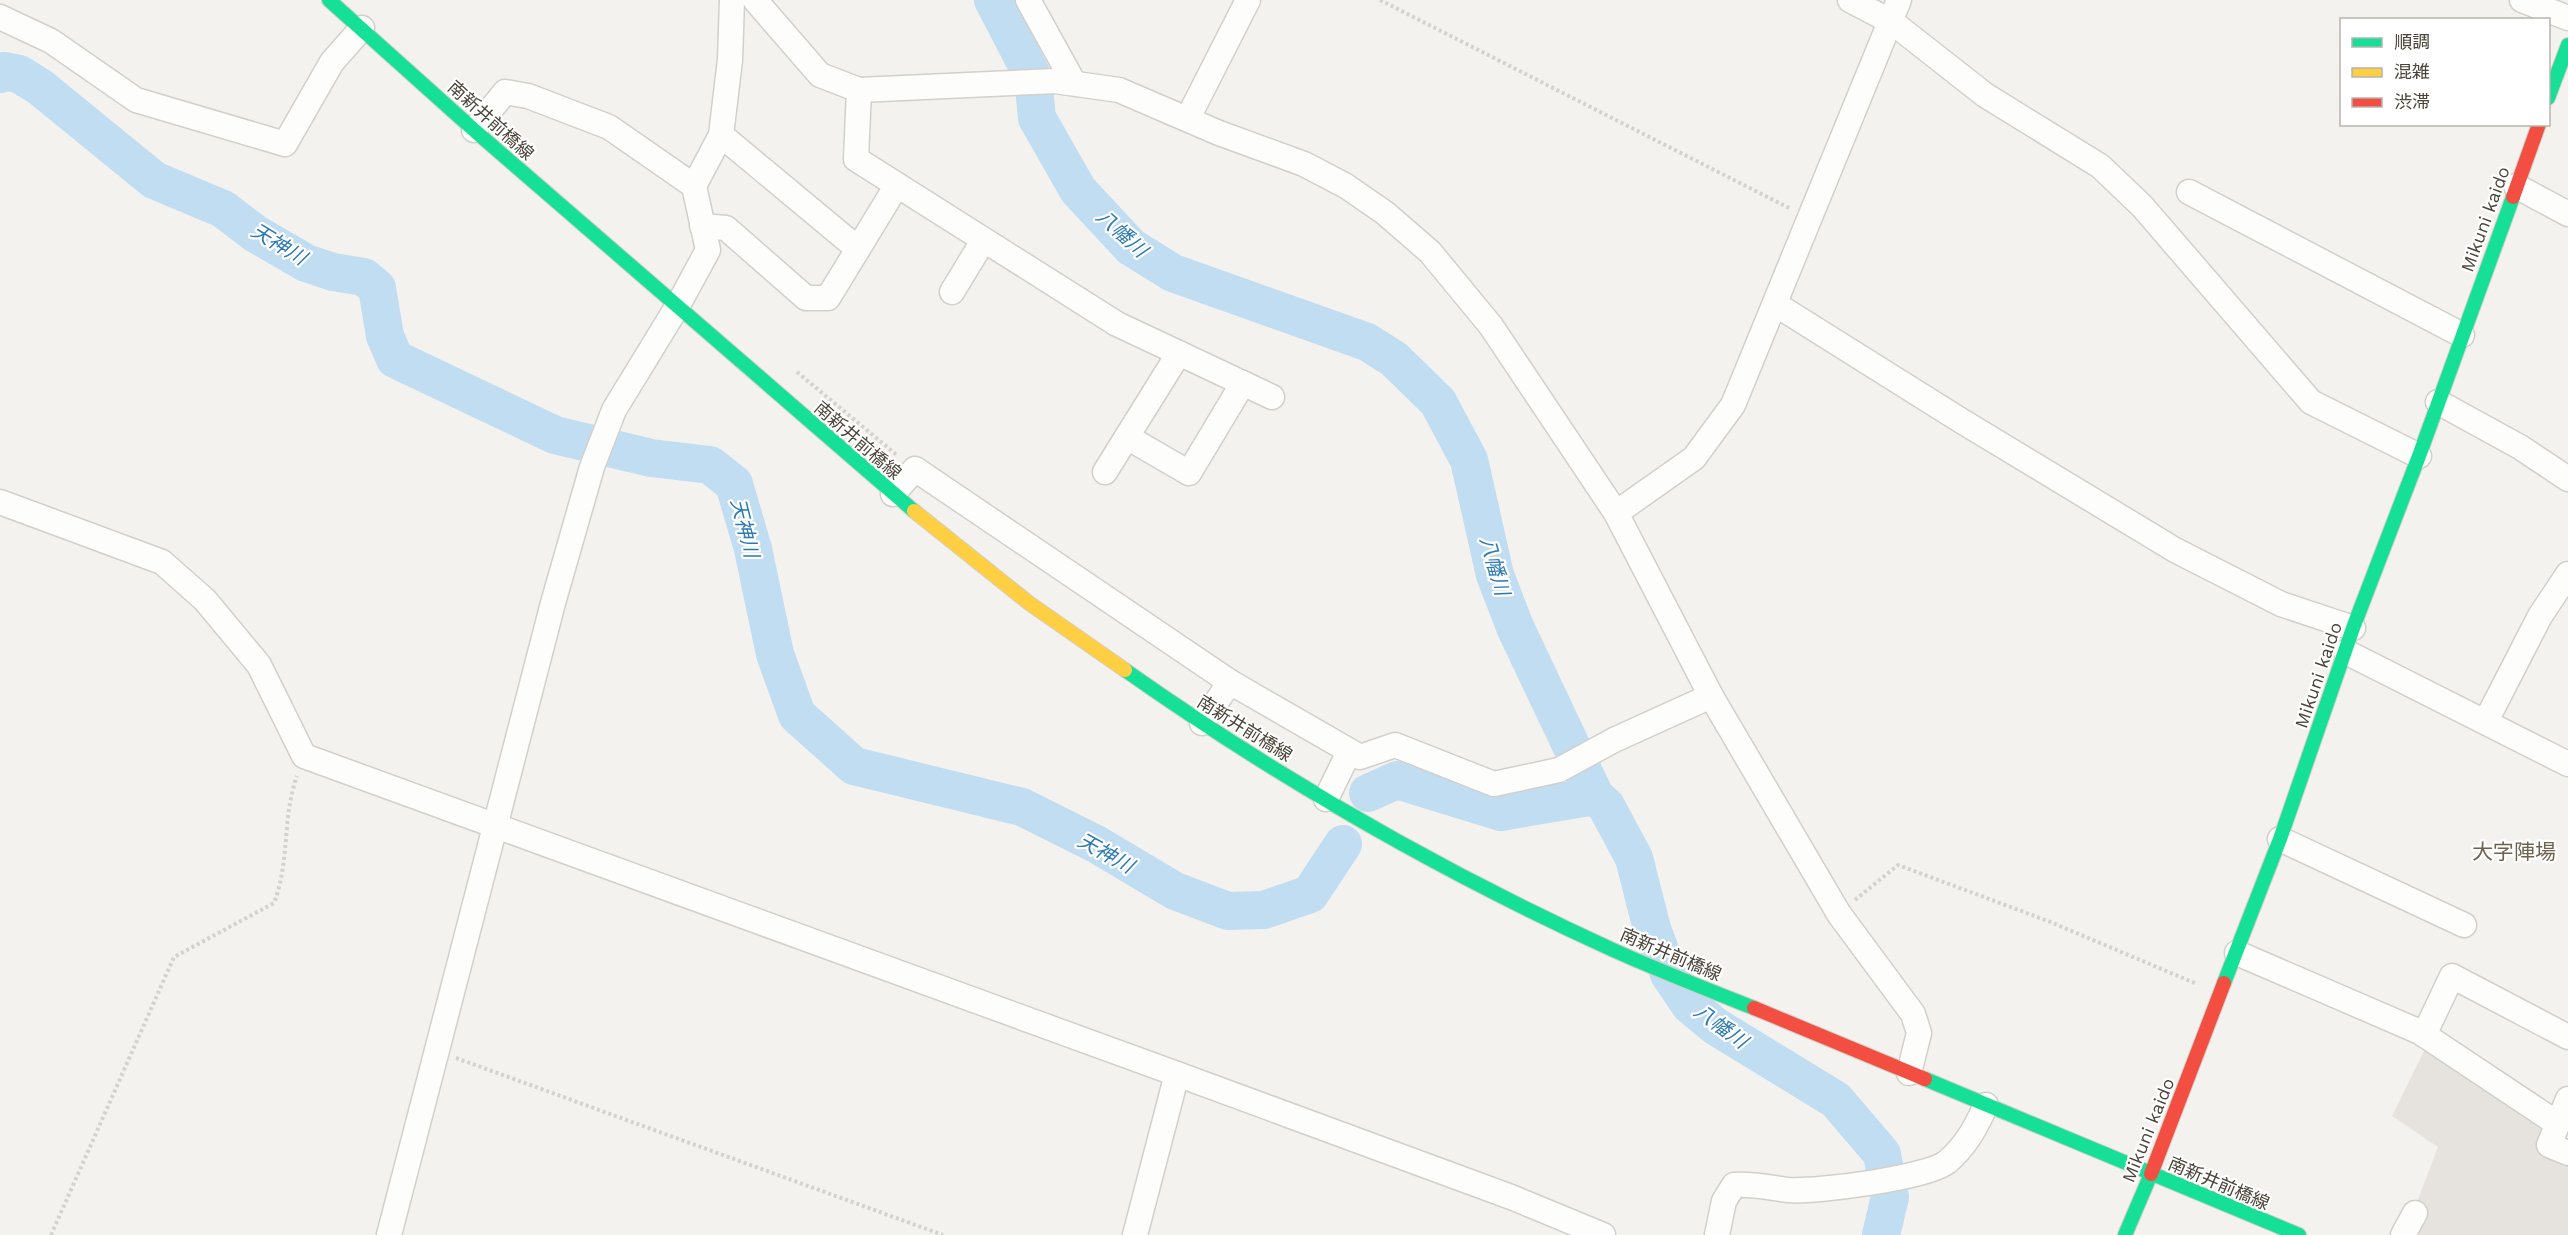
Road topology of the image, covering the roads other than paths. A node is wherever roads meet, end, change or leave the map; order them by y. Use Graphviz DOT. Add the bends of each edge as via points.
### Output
graph roads {
  1 [pos="329,0"];
  2 [pos="732,0"];
  3 [pos="755,0"];
  4 [pos="1028,0"];
  5 [pos="1248,0"];
  6 [pos="1850,0"];
  7 [pos="2522,0"];
  8 [pos="1895,11"];
  9 [pos="0,17"];
  10 [pos="2568,18"];
  11 [pos="362,28"];
  12 [pos="2568,45"];
  13 [pos="1064,82"];
  14 [pos="859,90"];
  15 [pos="2550,93"];
  16 [pos="1188,118"];
  17 [pos="2538,126"];
  18 [pos="474,130"];
  19 [pos="721,135"];
  20 [pos="897,185"];
  21 [pos="694,186"];
  22 [pos="2516,186"];
  23 [pos="2189,192"];
  24 [pos="2568,214"];
  25 [pos="702,226"];
  26 [pos="983,241"];
  27 [pos="858,249"];
  28 [pos="952,292"];
  29 [pos="1775,304"];
  30 [pos="677,307"];
  31 [pos="2463,334"];
  32 [pos="1179,353"];
  33 [pos="1243,383"];
  34 [pos="1272,397"];
  35 [pos="2438,402"];
  36 [pos="1127,437"];
  37 [pos="2419,456"];
  38 [pos="1105,472"];
  39 [pos="2568,479"];
  40 [pos="893,494"];
  41 [pos="0,502"];
  42 [pos="1616,513"];
  43 [pos="2568,574"];
  44 [pos="2353,628"];
  45 [pos="2346,652"];
  46 [pos="1230,682"];
  47 [pos="1711,696"];
  48 [pos="2486,721"];
  49 [pos="1202,723"];
  50 [pos="1349,752"];
  51 [pos="2568,764"];
  52 [pos="1326,799"];
  53 [pos="497,825"];
  54 [pos="2280,838"];
  55 [pos="2464,925"];
  56 [pos="2237,952"];
  57 [pos="2424,1035"];
  58 [pos="2568,1037"];
  59 [pos="1909,1073"];
  60 [pos="1177,1074"];
  61 [pos="2568,1099"];
  62 [pos="1986,1105"];
  63 [pos="2558,1124"];
  64 [pos="2568,1153"];
  65 [pos="2151,1174"];
  66 [pos="2415,1213"];
  67 [pos="389,1235"];
  68 [pos="1135,1235"];
  69 [pos="1603,1235"];
  70 [pos="1717,1235"];
  71 [pos="2125,1235"];
  72 [pos="2299,1235"];
  73 [pos="2403,1235"];
  1 -- 11 [label="main road, 南新井前橋線"];
  2 -- 19 [label="street"];
  3 -- 14 [label="street" via="820,75"];
  4 -- 13 [label="street"];
  5 -- 16 [label="street"];
  6 -- 8 [label="street"];
  7 -- 10 [label="street"];
  8 -- 29 [label="street"];
  8 -- 37 [label="street" via="1985,95 2100,166 2142,206 2311,402"];
  9 -- 11 [label="street" via="51,41 136,100 285,144 332,62"];
  11 -- 18 [label="main road, 南新井前橋線"];
  12 -- 15 [label="main road"];
  13 -- 14 [label="street"];
  13 -- 16 [label="street" via="1119,90"];
  14 -- 20 [label="street" via="856,159"];
  16 -- 42 [label="street" via="1304,164 1346,186 1430,252 1498,336"];
  17 -- 22 [label="main road, Mikuni kaido"];
  18 -- 21 [label="street" via="505,92 528,96 609,127"];
  18 -- 30 [label="main road, 南新井前橋線"];
  19 -- 21 [label="street"];
  19 -- 27 [label="street"];
  20 -- 26 [label="street"];
  20 -- 27 [label="street"];
  21 -- 25 [label="street"];
  22 -- 24 [label="street"];
  22 -- 31 [label="main road, Mikuni kaido"];
  23 -- 31 [label="street"];
  25 -- 27 [label="street" via="726,228 806,298 828,298"];
  25 -- 30 [label="street" via="708,250"];
  26 -- 28 [label="street"];
  26 -- 32 [label="street" via="1117,324"];
  29 -- 42 [label="street" via="1733,405 1694,458"];
  29 -- 44 [label="street" via="2175,550 2281,604"];
  30 -- 40 [label="main road, 南新井前橋線"];
  30 -- 53 [label="street" via="614,410 592,467"];
  31 -- 35 [label="main road, Mikuni kaido"];
  32 -- 33 [label="street"];
  32 -- 36 [label="street"];
  33 -- 34 [label="street"];
  33 -- 36 [label="street" via="1190,473"];
  35 -- 37 [label="main road, Mikuni kaido"];
  35 -- 39 [label="street" via="2520,447"];
  36 -- 38 [label="street"];
  37 -- 44 [label="main road, Mikuni kaido"];
  40 -- 46 [label="street" via="915,469"];
  40 -- 49 [label="main road, 南新井前橋線" via="1029,603"];
  41 -- 53 [label="street" via="162,562 205,600 259,665 304,756"];
  42 -- 47 [label="street"];
  43 -- 48 [label="street" via="2540,616"];
  44 -- 45 [label="main road, Mikuni kaido"];
  45 -- 48 [label="street"];
  45 -- 54 [label="main road, Mikuni kaido"];
  46 -- 49 [label="street"];
  46 -- 50 [label="street"];
  47 -- 50 [label="street" via="1559,770 1494,784 1395,745 1359,757"];
  47 -- 59 [label="street" via="1839,914 1913,1014 1919,1033"];
  48 -- 51 [label="street"];
  49 -- 52 [label="main road, 南新井前橋線"];
  50 -- 52 [label="street"];
  52 -- 59 [label="main road, 南新井前橋線" via="1483,886 1611,949"];
  53 -- 60 [label="street"];
  53 -- 67 [label="street"];
  54 -- 55 [label="street"];
  54 -- 56 [label="main road, Mikuni kaido"];
  56 -- 57 [label="street"];
  56 -- 65 [label="main road, Mikuni kaido"];
  57 -- 58 [label="street" via="2452,976"];
  57 -- 63 [label="street"];
  59 -- 62 [label="main road, 南新井前橋線"];
  60 -- 68 [label="street"];
  60 -- 69 [label="street"];
  61 -- 63 [label="street"];
  62 -- 65 [label="main road, 南新井前橋線"];
  62 -- 70 [label="street" via="1972,1136 1945,1164 1814,1190 1734,1185 1724,1201"];
  63 -- 64 [label="street" via="2549,1145"];
  65 -- 71 [label="main road, Mikuni kaido"];
  65 -- 72 [label="main road, 南新井前橋線"];
  66 -- 73 [label="street"];
}
